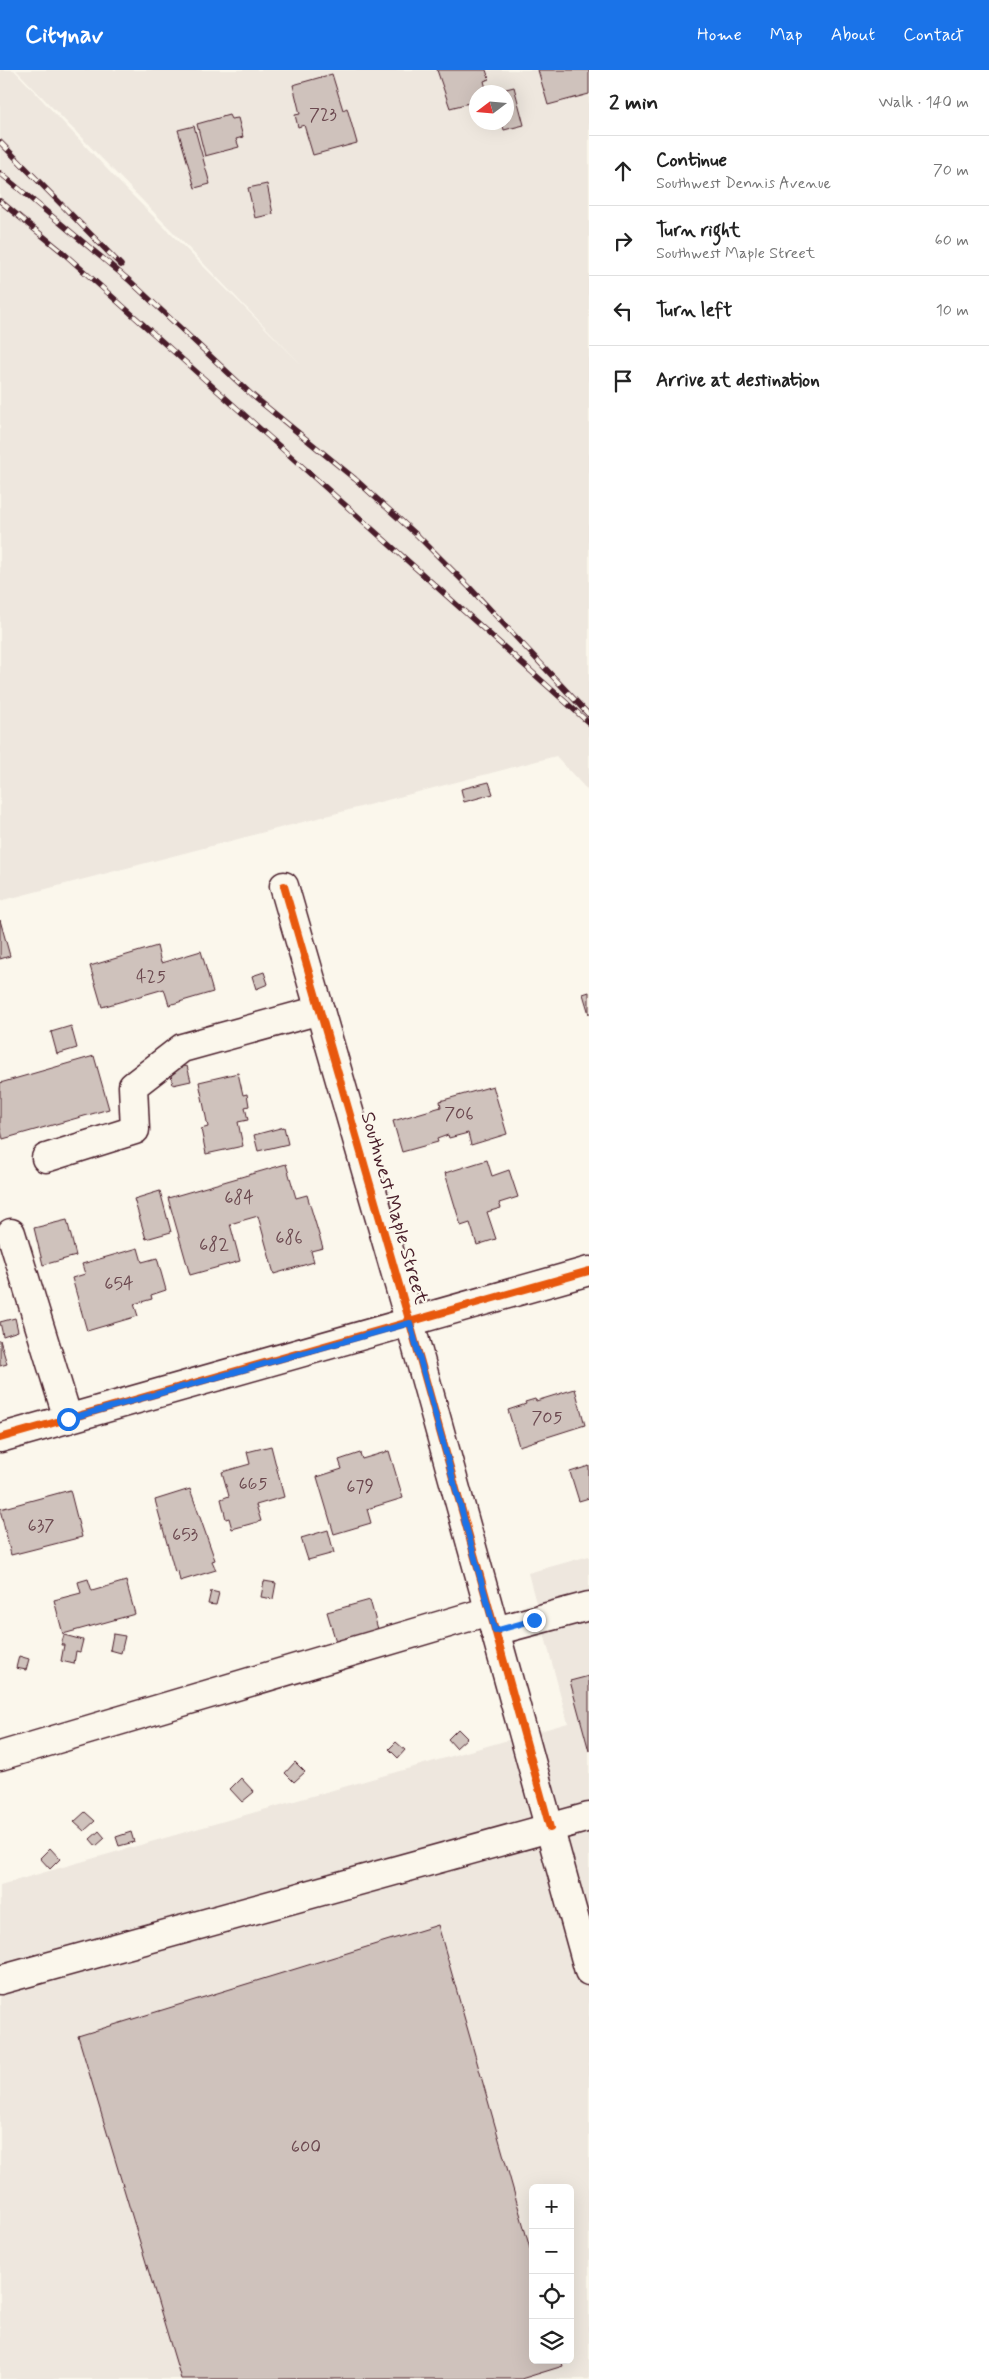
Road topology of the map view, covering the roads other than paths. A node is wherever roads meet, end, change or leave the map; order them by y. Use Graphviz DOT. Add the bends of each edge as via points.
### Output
graph roads {
  1 [pos="284,886"];
  2 [pos="320,1010"];
  3 [pos="46,1158"];
  4 [pos="11,1233"];
  5 [pos="589,1271"];
  6 [pos="410,1323"];
  7 [pos="68,1419"];
  8 [pos="0,1438"];
  9 [pos="589,1606"];
  10 [pos="492,1621"];
  11 [pos="0,1756"];
  12 [pos="589,1817"];
  13 [pos="550,1828"];
  14 [pos="589,1971"];
  15 [pos="0,1980"];
  1 -- 2 [label="street, Southwest Maple Street"];
  2 -- 3 [label="street" via="182,1048 133,1086 134,1130"];
  2 -- 6 [label="street, Southwest Maple Street"];
  4 -- 7 [label="street"];
  5 -- 6 [label="street"];
  6 -- 7 [label="street"];
  6 -- 10 [label="street, Southwest Maple Street"];
  7 -- 8 [label="street"];
  9 -- 10 [label="street"];
  10 -- 11 [label="street"];
  10 -- 13 [label="street, Southwest Maple Street"];
  12 -- 13 [label="street"];
  13 -- 14 [label="street, Southwest Maple Street"];
  13 -- 15 [label="street"];
}
